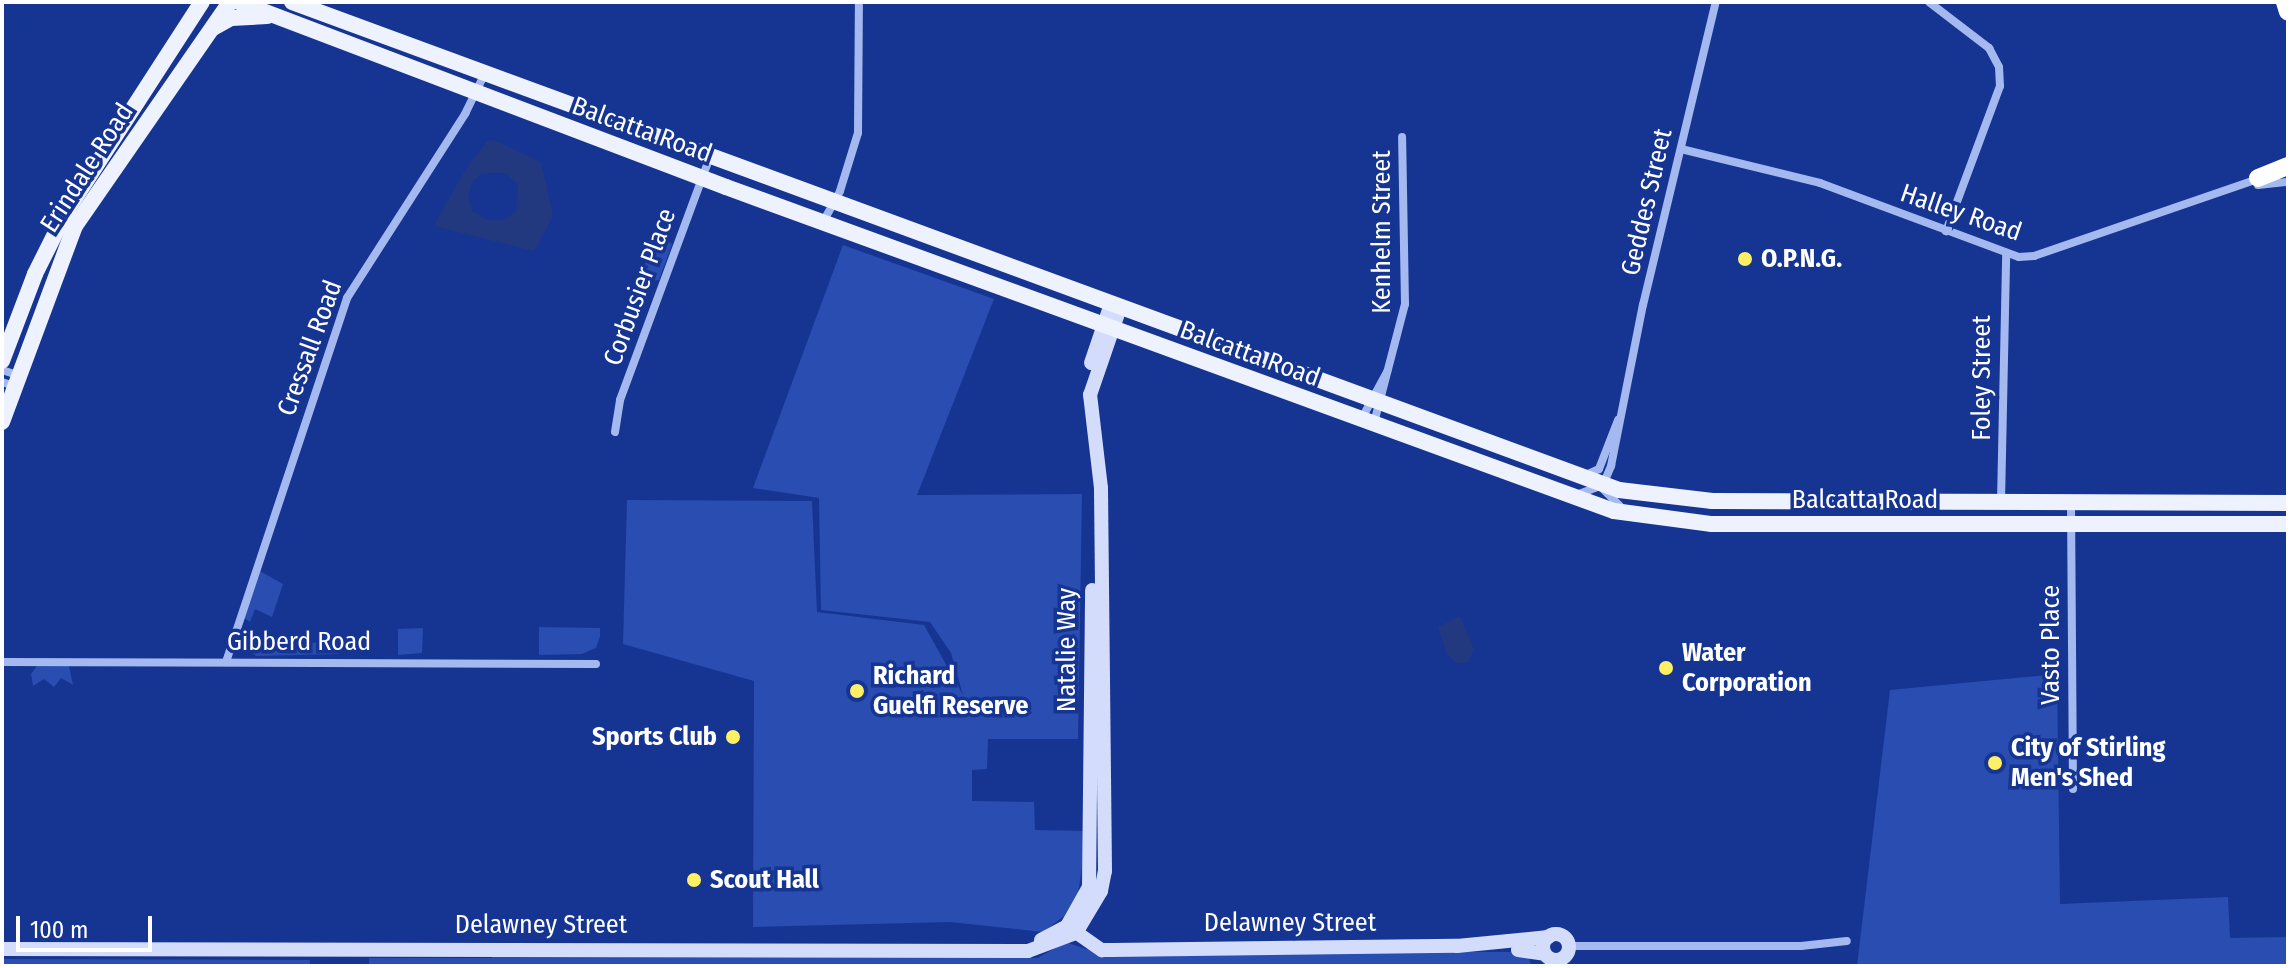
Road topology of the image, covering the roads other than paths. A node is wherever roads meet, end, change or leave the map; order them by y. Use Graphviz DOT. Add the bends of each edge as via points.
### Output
graph roads {
  1 [pos="202,2"];
  2 [pos="230,2"];
  3 [pos="239,2"];
  4 [pos="292,2"];
  5 [pos="859,2"];
  6 [pos="1716,2"];
  7 [pos="1929,2"];
  8 [pos="272,16"];
  9 [pos="212,29"];
  10 [pos="485,73"];
  11 [pos="477,94"];
  12 [pos="1402,137"];
  13 [pos="1681,149"];
  14 [pos="710,157"];
  15 [pos="2288,169"];
  16 [pos="703,178"];
  17 [pos="2258,178"];
  18 [pos="2288,182"];
  19 [pos="2226,190"];
  20 [pos="834,203"];
  21 [pos="823,222"];
  22 [pos="1946,231"];
  23 [pos="2006,254"];
  24 [pos="1116,306"];
  25 [pos="1109,327"];
  26 [pos="2,361"];
  27 [pos="9,378"];
  28 [pos="1374,402"];
  29 [pos="1621,412"];
  30 [pos="2,422"];
  31 [pos="1367,423"];
  32 [pos="615,432"];
  33 [pos="1605,482"];
  34 [pos="1553,491"];
  35 [pos="2071,501"];
  36 [pos="2001,502"];
  37 [pos="2288,503"];
  38 [pos="1640,516"];
  39 [pos="2071,524"];
  40 [pos="2288,524"];
  41 [pos="2,662"];
  42 [pos="226,662"];
  43 [pos="596,664"];
  44 [pos="2073,789"];
  45 [pos="1074,926"];
  46 [pos="1549,937"];
  47 [pos="1847,941"];
  48 [pos="1457,946"];
  49 [pos="1568,946"];
  50 [pos="2,949"];
  51 [pos="1553,961"];
  1 -- 26 [label="main road, Erindale Road" via="66,212 41,259"];
  2 -- 9 [label="main road, Erindale Road"];
  3 -- 8 [label="main road, Balcatta Road"];
  4 -- 10 [label="main road, Balcatta Road"];
  5 -- 20 [label="street" via="858,133"];
  6 -- 13 [label="street, Geddes Street"];
  7 -- 22 [label="street" via="1989,48 1999,72 2000,86"];
  8 -- 9 [label="main road" via="231,18"];
  8 -- 11 [label="main road, Balcatta Road"];
  9 -- 27 [label="main road, Erindale Road" via="83,211"];
  10 -- 11 [label="street, Cressall Road"];
  10 -- 14 [label="main road, Balcatta Road"];
  11 -- 16 [label="main road, Balcatta Road"];
  11 -- 42 [label="street, Cressall Road" via="347,298 235,620"];
  12 -- 28 [label="street, Kenhelm Street" via="1405,304"];
  13 -- 22 [label="street, Halley Road" via="1820,183"];
  13 -- 29 [label="street, Geddes Street"];
  14 -- 16 [label="street, Corbusier Place"];
  14 -- 20 [label="main road, Balcatta Road"];
  15 -- 17 [label="highway"];
  16 -- 21 [label="main road, Balcatta Road"];
  16 -- 32 [label="street, Corbusier Place" via="620,400"];
  17 -- 19 [label="street, Halley Road"];
  18 -- 19 [label="street, Halley Road"];
  19 -- 23 [label="street, Halley Road" via="2034,256"];
  20 -- 21 [label="street"];
  20 -- 24 [label="main road, Balcatta Road"];
  21 -- 25 [label="main road, Balcatta Road"];
  22 -- 23 [label="street, Halley Road"];
  23 -- 36 [label="street, Foley Street"];
  24 -- 25 [label="street, Natalie Way"];
  24 -- 28 [label="main road, Balcatta Road"];
  25 -- 31 [label="main road, Balcatta Road"];
  25 -- 45 [label="street, Natalie Way" via="1090,395 1101,488 1105,871 1101,891"];
  27 -- 30 [label="main road, Erindale Road"];
  28 -- 31 [label="street, Kenhelm Street"];
  28 -- 31 [label="street, Kenhelm Street"];
  28 -- 33 [label="main road, Balcatta Road" via="1575,476"];
  29 -- 33 [label="street, Geddes Street"];
  29 -- 33 [label="street, Geddes Street"];
  31 -- 34 [label="main road, Balcatta Road"];
  33 -- 34 [label="street" via="1579,494"];
  33 -- 36 [label="main road, Balcatta Road" via="1712,501"];
  33 -- 38 [label="street" via="1610,501"];
  34 -- 38 [label="main road, Balcatta Road"];
  35 -- 36 [label="main road, Balcatta Road"];
  35 -- 37 [label="main road, Balcatta Road"];
  35 -- 39 [label="street, Vasto Place"];
  38 -- 39 [label="main road, Balcatta Road" via="1712,524"];
  39 -- 40 [label="main road, Balcatta Road"];
  39 -- 44 [label="street, Vasto Place"];
  41 -- 42 [label="street, Gibberd Road"];
  42 -- 43 [label="street, Gibberd Road"];
  45 -- 48 [label="street, Delawney Street" via="1102,950"];
  45 -- 50 [label="street, Delawney Street" via="1036,950"];
  46 -- 48 [label="street, Delawney Street"];
  46 -- 49 [label="street" via="1562,936"];
  46 -- 51 [label="street"];
  47 -- 49 [label="street" via="1801,946"];
  48 -- 51 [label="street, Delawney Street"];
  49 -- 51 [label="street"];
}
